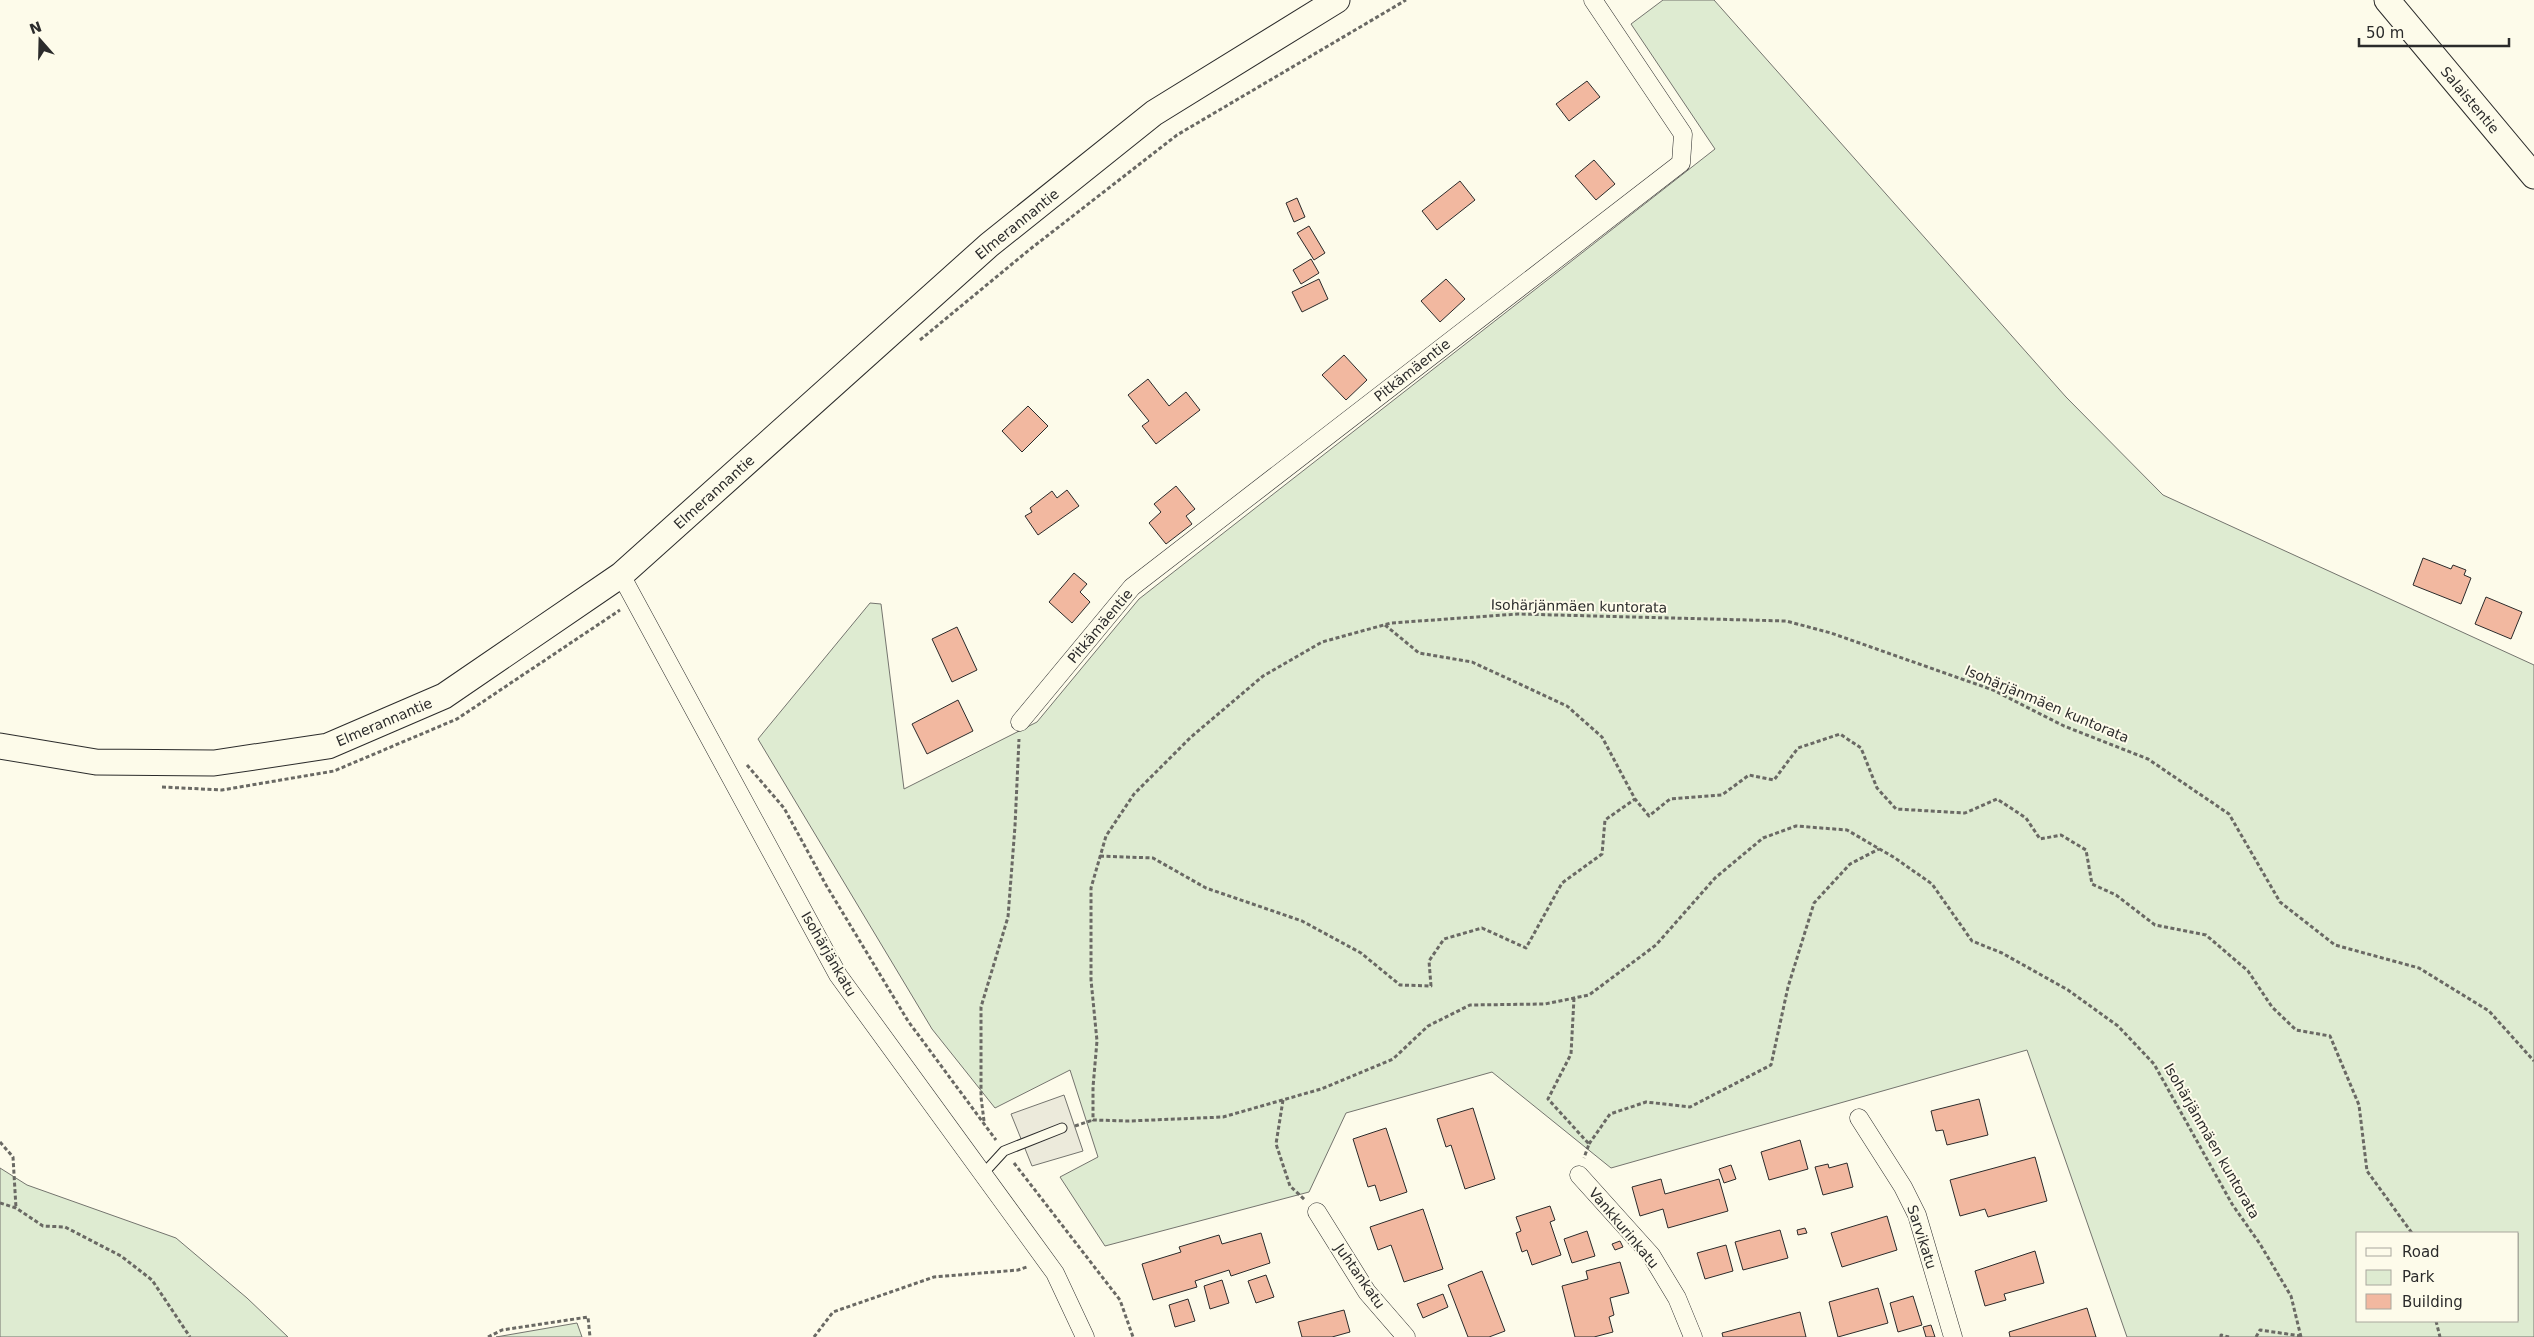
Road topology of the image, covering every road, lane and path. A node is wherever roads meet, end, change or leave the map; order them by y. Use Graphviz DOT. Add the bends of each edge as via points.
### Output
graph roads {
  1 [pos="1337,0"];
  2 [pos="1593,0"];
  3 [pos="2386,0"];
  4 [pos="2534,176"];
  5 [pos="621,575"];
  6 [pos="1385,625"];
  7 [pos="1020,722"];
  8 [pos="0,746"];
  9 [pos="744,758"];
  10 [pos="1635,798"];
  11 [pos="1879,848"];
  12 [pos="1100,856"];
  13 [pos="1574,998"];
  14 [pos="2534,1059"];
  15 [pos="1283,1100"];
  16 [pos="1860,1118"];
  17 [pos="984,1122"];
  18 [pos="1062,1128"];
  19 [pos="0,1142"];
  20 [pos="1589,1144"];
  21 [pos="1004,1151"];
  22 [pos="1578,1175"];
  23 [pos="982,1176"];
  24 [pos="0,1204"];
  25 [pos="16,1208"];
  26 [pos="1317,1212"];
  27 [pos="2411,1232"];
  28 [pos="1044,1260"];
  29 [pos="2436,1322"];
  30 [pos="2301,1336"];
  31 [pos="190,1337"];
  32 [pos="488,1337"];
  33 [pos="590,1337"];
  34 [pos="814,1337"];
  35 [pos="1085,1337"];
  36 [pos="1134,1337"];
  37 [pos="1406,1337"];
  38 [pos="1693,1337"];
  39 [pos="1953,1337"];
  40 [pos="2221,1337"];
  41 [pos="2229,1337"];
  42 [pos="2256,1337"];
  43 [pos="2440,1337"];
  1 -- 5 [label="street, Elmerannantie" via="1154,113 990,245"];
  2 -- 7 [label="street, Pitkämäentie" via="1683,134 1681,162 1132,587"];
  3 -- 4 [label="street, Salaistentie"];
  5 -- 8 [label="street, Elmerannantie" via="444,696 328,746 214,763 96,762"];
  5 -- 23 [label="street, Isohärjänkatu" via="838,976"];
  6 -- 10 [label="path" via="1419,653 1472,662 1567,706 1602,738"];
  6 -- 12 [label="path, Isohärjänmäen kuntorata" via="1322,642 1263,676 1191,736 1134,794 1106,836"];
  6 -- 14 [label="path, Isohärjänmäen kuntorata" via="1518,614 1786,622 1831,633 1993,690 2064,726 2148,759 2229,814 2280,902 2335,945 2418,968 2489,1011"];
  7 -- 17 [label="path" via="1008,917 982,1007 981,1097"];
  9 -- 17 [label="path" via="784,808 908,1021"];
  10 -- 12 [label="path" via="1605,820 1602,854 1562,882 1526,948 1482,928 1444,939 1429,961 1432,986 1400,985 1361,953 1302,921 1206,888 1153,858"];
  10 -- 27 [label="path" via="1649,816 1670,799 1722,795 1749,775 1774,780 1798,748 1840,734 1861,748 1877,788 1896,808 1965,814 1997,799 2026,818 2040,839 2061,835 2086,850 2092,884 2116,895 2155,925 2206,934 2248,971 2272,1007 2296,1030 2330,1036 2359,1105 2367,1171"];
  11 -- 13 [label="path, Isohärjänmäen kuntorata" via="1847,830 1796,826 1763,838 1715,878 1656,945 1589,995"];
  11 -- 20 [label="path" via="1850,864 1814,902 1788,987 1771,1065 1690,1107 1646,1102 1610,1114"];
  11 -- 30 [label="path, Isohärjänmäen kuntorata" via="1932,884 1972,941 2002,952 2068,990 2118,1026 2154,1064 2232,1204 2290,1296"];
  12 -- 15 [label="path, Isohärjänmäen kuntorata" via="1092,888 1091,980 1098,1041 1093,1087 1094,1120 1223,1117"];
  13 -- 15 [label="path, Isohärjänmäen kuntorata" via="1545,1004 1470,1005 1428,1026 1393,1059 1321,1089"];
  13 -- 20 [label="path" via="1571,1054 1548,1099"];
  15 -- 26 [label="path" via="1276,1144 1290,1186"];
  16 -- 39 [label="street, Sarvikatu" via="1917,1215"];
  17 -- 21 [label="path"];
  18 -- 21 [label="lane"];
  19 -- 25 [label="path" via="13,1157"];
  20 -- 22 [label="path"];
  21 -- 23 [label="lane"];
  21 -- 36 [label="path" via="1120,1300"];
  22 -- 38 [label="street, Vankkurinkatu" via="1651,1255 1677,1298"];
  23 -- 28 [label="street, Isohärjänkatu"];
  24 -- 25 [label="path"];
  25 -- 31 [label="path" via="43,1226 65,1227 121,1256 152,1280"];
  26 -- 37 [label="street, Juhtankatu" via="1367,1292"];
  28 -- 34 [label="path" via="1018,1270 934,1277 833,1312"];
  28 -- 35 [label="street, Isohärjänkatu" via="1055,1273"];
  29 -- 43 [label="path"];
  30 -- 42 [label="path" via="2260,1330"];
  32 -- 33 [label="path" via="502,1330 588,1316"];
  40 -- 41 [label="path"];
}
